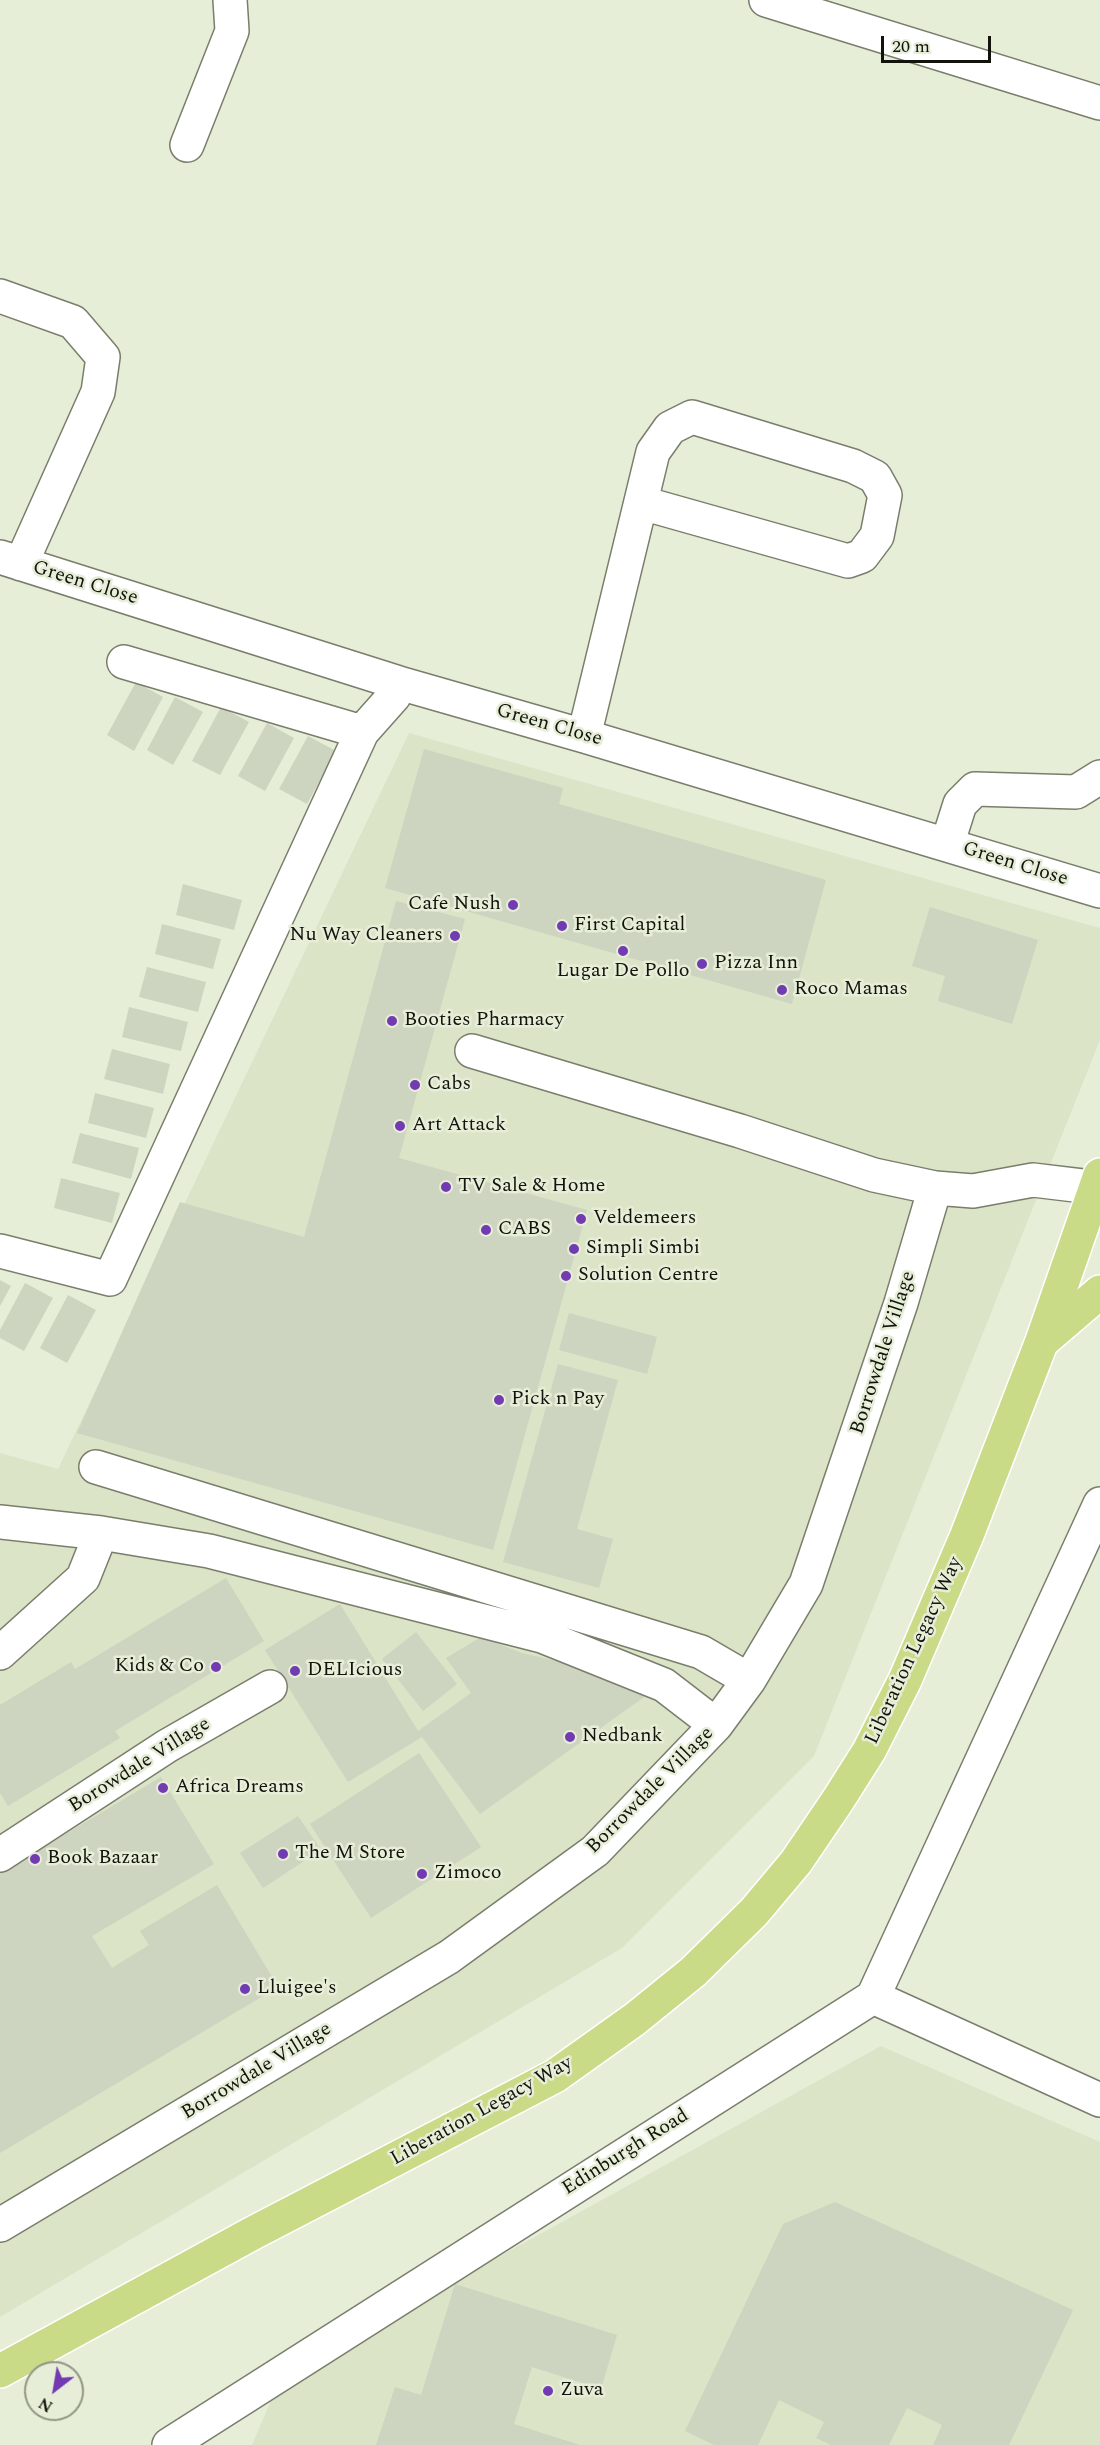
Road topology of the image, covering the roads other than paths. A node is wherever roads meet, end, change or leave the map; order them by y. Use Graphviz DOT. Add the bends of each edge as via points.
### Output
graph roads {
  1 [pos="230,0"];
  2 [pos="766,0"];
  3 [pos="1100,103"];
  4 [pos="187,145"];
  5 [pos="0,296"];
  6 [pos="642,503"];
  7 [pos="11,561"];
  8 [pos="124,662"];
  9 [pos="399,683"];
  10 [pos="362,732"];
  11 [pos="584,736"];
  12 [pos="1100,777"];
  13 [pos="947,845"];
  14 [pos="1100,891"];
  15 [pos="472,1051"];
  16 [pos="1098,1183"];
  17 [pos="935,1188"];
  18 [pos="0,1251"];
  19 [pos="1100,1292"];
  20 [pos="1042,1341"];
  21 [pos="96,1467"];
  22 [pos="1100,1504"];
  23 [pos="0,1522"];
  24 [pos="101,1533"];
  25 [pos="0,1653"];
  26 [pos="749,1680"];
  27 [pos="270,1687"];
  28 [pos="716,1725"];
  29 [pos="4,1843"];
  30 [pos="873,1997"];
  31 [pos="1100,2100"];
  32 [pos="0,2225"];
  33 [pos="0,2371"];
  34 [pos="169,2445"];
  1 -- 4 [label="street" via="232,31"];
  2 -- 3 [label="street"];
  5 -- 7 [label="street" via="74,322 103,357 98,392"];
  6 -- 6 [label="street" via="653,452 670,428 692,417 853,466 875,477 885,495 877,536 862,556 848,561"];
  6 -- 11 [label="street"];
  7 -- 9 [label="street, Green Close"];
  8 -- 10 [label="street"];
  9 -- 10 [label="street" via="394,696"];
  9 -- 11 [label="street, Green Close"];
  10 -- 18 [label="street" via="110,1279"];
  11 -- 13 [label="street, Green Close"];
  12 -- 13 [label="street" via="1076,792 975,789 960,804"];
  13 -- 14 [label="street, Green Close"];
  15 -- 17 [label="street" via="874,1175"];
  16 -- 17 [label="street" via="1033,1179 973,1191"];
  16 -- 20 [label="main road, Liberation Legacy Way"];
  17 -- 26 [label="street, Borrowdale Village" via="806,1584"];
  19 -- 20 [label="main road"];
  20 -- 33 [label="main road, Liberation Legacy Way" via="968,1535 905,1680 869,1751 796,1862 724,1942 635,2019 555,2076 252,2233"];
  21 -- 26 [label="street" via="701,1652"];
  22 -- 30 [label="street"];
  23 -- 24 [label="street"];
  24 -- 25 [label="street" via="83,1578"];
  24 -- 28 [label="street" via="209,1551 542,1636 664,1685"];
  26 -- 28 [label="street, Borrowdale Village"];
  27 -- 29 [label="street, Borowdale Village"];
  28 -- 32 [label="street, Borrowdale Village" via="595,1851 449,1957"];
  30 -- 31 [label="street"];
  30 -- 34 [label="street, Edinburgh Road"];
}
